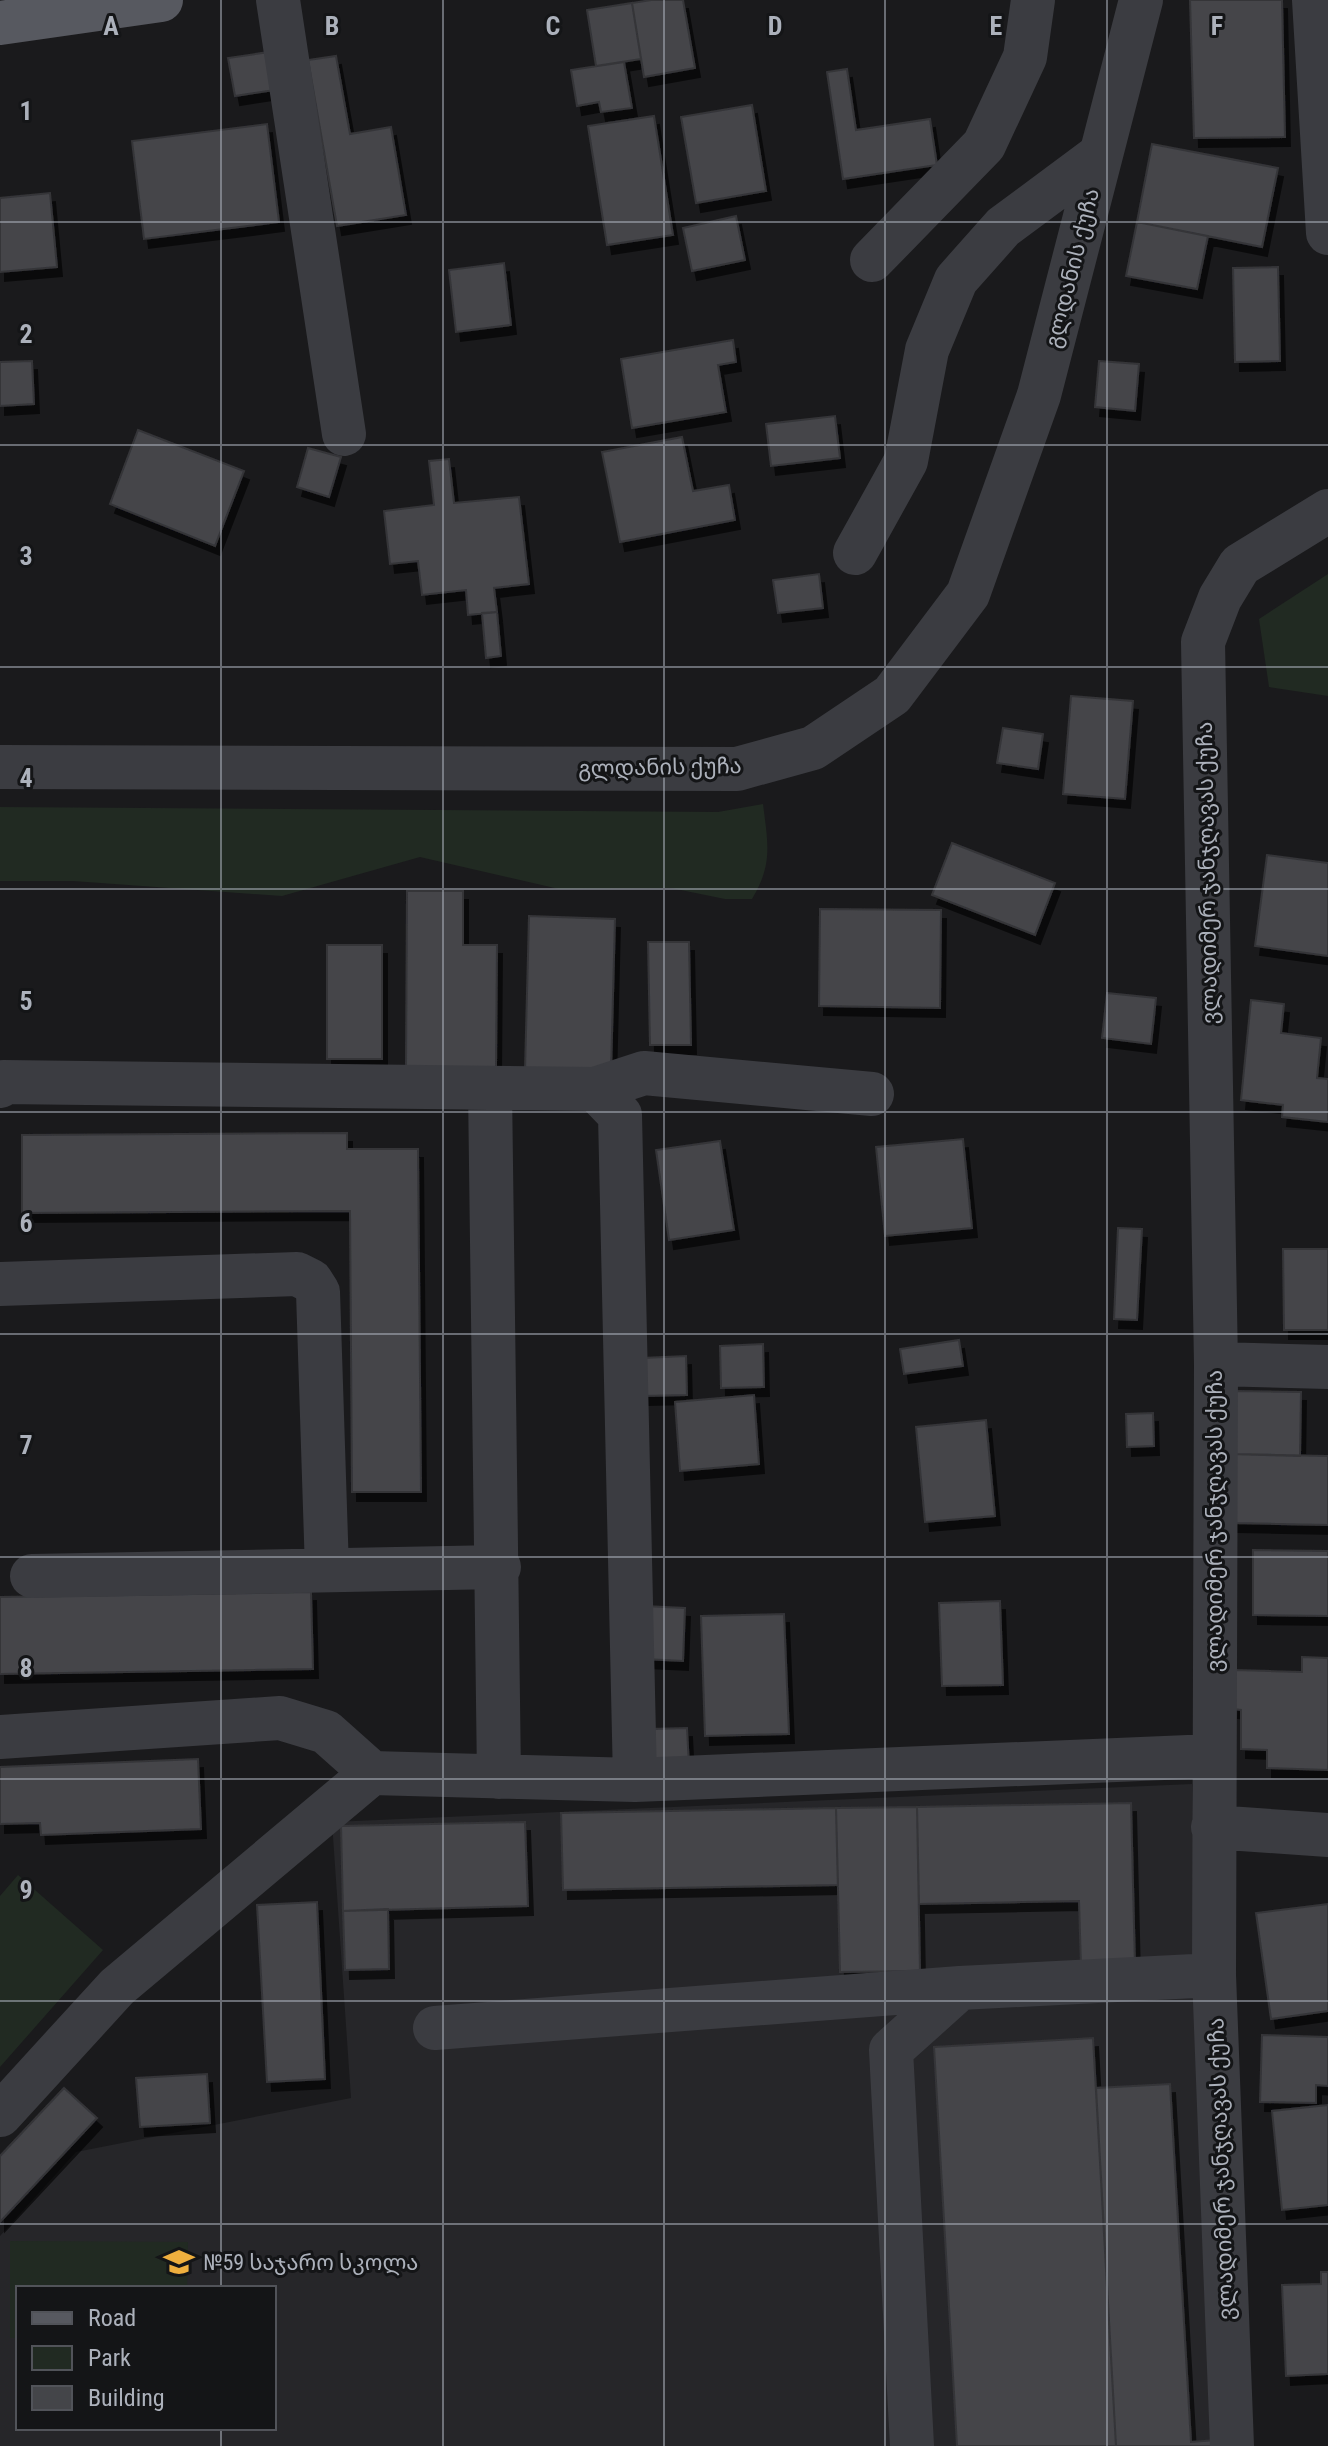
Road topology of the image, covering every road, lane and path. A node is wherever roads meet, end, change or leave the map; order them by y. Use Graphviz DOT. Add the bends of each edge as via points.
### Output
graph roads {
  1 [pos="161,0"];
  2 [pos="278,0"];
  3 [pos="1033,0"];
  4 [pos="1141,0"];
  5 [pos="1314,0"];
  6 [pos="0,23"];
  7 [pos="1325,122"];
  8 [pos="1100,155"];
  9 [pos="1328,233"];
  10 [pos="872,260"];
  11 [pos="344,434"];
  12 [pos="1328,511"];
  13 [pos="855,553"];
  14 [pos="0,767"];
  15 [pos="1,1083"];
  16 [pos="490,1088"];
  17 [pos="595,1089"];
  18 [pos="872,1094"];
  19 [pos="0,1284"];
  20 [pos="1216,1364"];
  21 [pos="1328,1367"];
  22 [pos="499,1567"];
  23 [pos="327,1570"];
  24 [pos="32,1576"];
  25 [pos="0,1737"];
  26 [pos="1212,1756"];
  27 [pos="372,1773"];
  28 [pos="499,1777"];
  29 [pos="635,1780"];
  30 [pos="1213,1827"];
  31 [pos="1328,1835"];
  32 [pos="1214,1975"];
  33 [pos="960,1988"];
  34 [pos="435,2028"];
  35 [pos="0,2115"];
  36 [pos="912,2446"];
  37 [pos="1232,2446"];
  1 -- 6 [label="main road"];
  2 -- 11 [label="street"];
  3 -- 10 [label="street" via="1025,57 984,145"];
  4 -- 8 [label="street, გლდანის ქუჩა"];
  5 -- 7 [label="street"];
  7 -- 9 [label="street"];
  8 -- 13 [label="street" via="1003,227 956,280 927,350 906,461"];
  8 -- 14 [label="street, გლდანის ქუჩა" via="1039,395 968,594 892,695 813,748 737,769"];
  12 -- 20 [label="street, ვლადიმერ ჯანჯღავას ქუჩა" via="1240,565 1203,642"];
  15 -- 16 [label="street"];
  16 -- 17 [label="street"];
  16 -- 22 [label="street"];
  17 -- 18 [label="street" via="644,1073"];
  17 -- 29 [label="street" via="620,1115"];
  19 -- 23 [label="street" via="297,1274 311,1281 318,1292"];
  20 -- 21 [label="street"];
  20 -- 26 [label="street, ვლადიმერ ჯანჯღავას ქუჩა"];
  22 -- 23 [label="street"];
  22 -- 28 [label="street"];
  23 -- 24 [label="street"];
  25 -- 27 [label="street" via="280,1718 326,1732"];
  26 -- 29 [label="street"];
  26 -- 30 [label="street, ვლადიმერ ჯანჯღავას ქუჩა"];
  27 -- 28 [label="street"];
  27 -- 35 [label="street" via="117,1987"];
  28 -- 29 [label="street"];
  30 -- 31 [label="street"];
  30 -- 32 [label="street, ვლადიმერ ჯანჯღავას ქუჩა"];
  32 -- 33 [label="street"];
  32 -- 37 [label="street, ვლადიმერ ჯანჯღავას ქუჩა"];
  33 -- 34 [label="street"];
  33 -- 36 [label="street" via="891,2050"];
}
